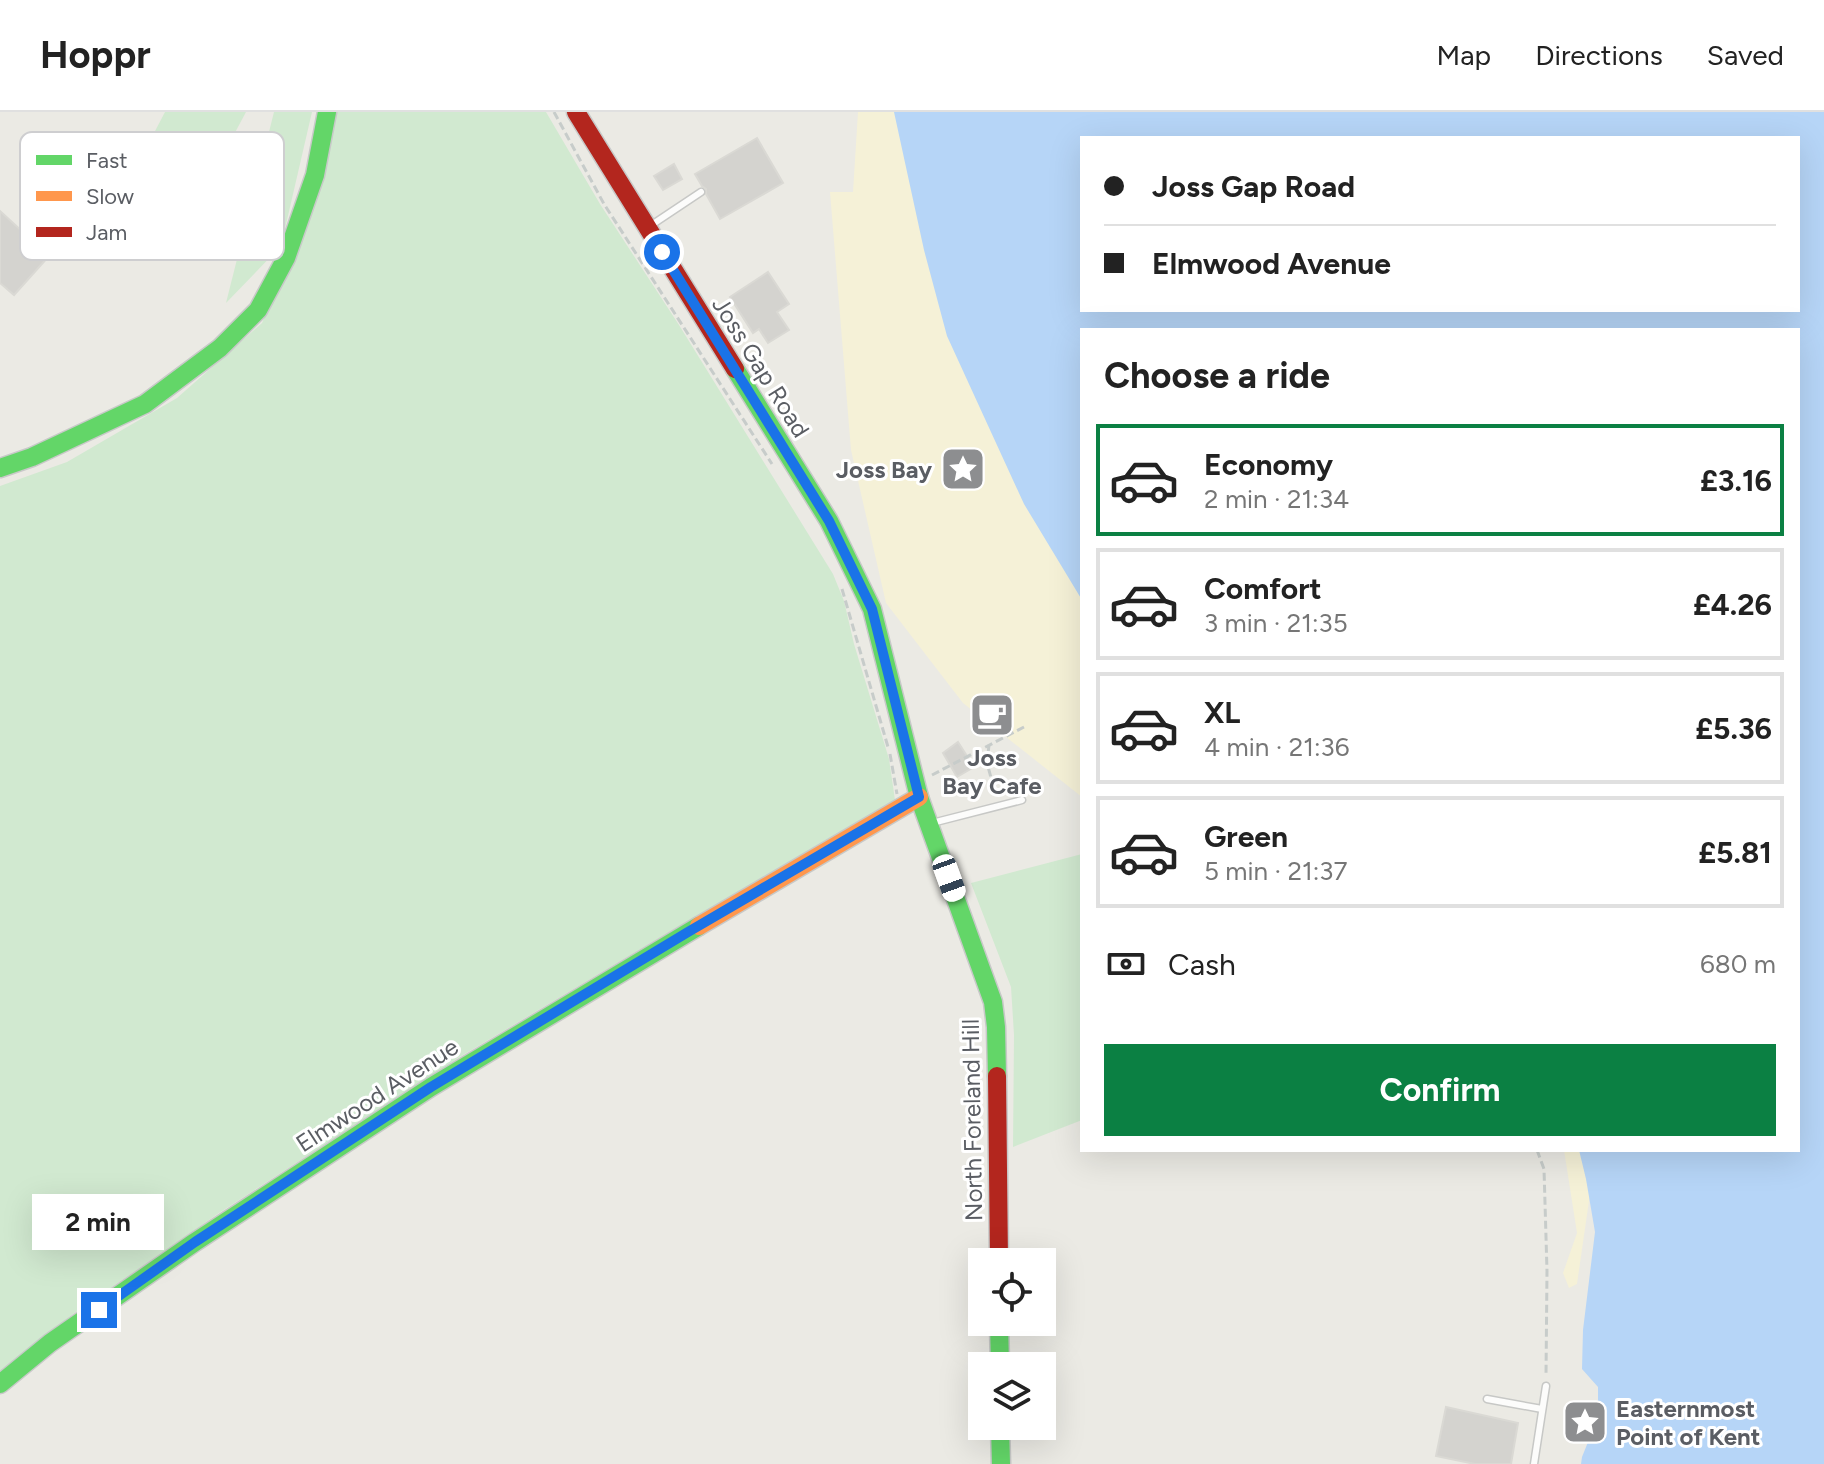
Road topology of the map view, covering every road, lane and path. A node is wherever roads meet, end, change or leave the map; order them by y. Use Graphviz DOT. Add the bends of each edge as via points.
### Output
graph roads {
  1 [pos="327,112"];
  2 [pos="554,112"];
  3 [pos="576,112"];
  4 [pos="701,192"];
  5 [pos="647,228"];
  6 [pos="773,465"];
  7 [pos="0,468"];
  8 [pos="839,583"];
  9 [pos="1024,727"];
  10 [pos="989,745"];
  11 [pos="993,785"];
  12 [pos="918,790"];
  13 [pos="1022,800"];
  14 [pos="902,806"];
  15 [pos="929,824"];
  16 [pos="1538,1152"];
  17 [pos="999,1248"];
  18 [pos="0,1384"];
  19 [pos="1546,1386"];
  20 [pos="1487,1399"];
  21 [pos="1542,1409"];
  22 [pos="1000,1440"];
  23 [pos="1001,1464"];
  24 [pos="1534,1464"];
  1 -- 7 [label="street" via="315,175 286,258 258,310 220,348 145,404"];
  2 -- 6 [label="path" via="604,204"];
  3 -- 5 [label="street, Joss Gap Road"];
  4 -- 5 [label="lane"];
  5 -- 12 [label="street, Joss Gap Road" via="829,521 872,609"];
  8 -- 14 [label="path"];
  9 -- 10 [label="path"];
  10 -- 11 [label="path"];
  10 -- 12 [label="path"];
  12 -- 14 [label="street, Elmwood Avenue"];
  12 -- 15 [label="street, North Foreland Hill"];
  13 -- 15 [label="lane"];
  14 -- 18 [label="street, Elmwood Avenue" via="431,1087 183,1250"];
  15 -- 17 [label="street, North Foreland Hill" via="993,1002"];
  16 -- 19 [label="path" via="1544,1169"];
  19 -- 21 [label="lane"];
  20 -- 21 [label="lane"];
  21 -- 24 [label="lane"];
  22 -- 23 [label="street"];
}
